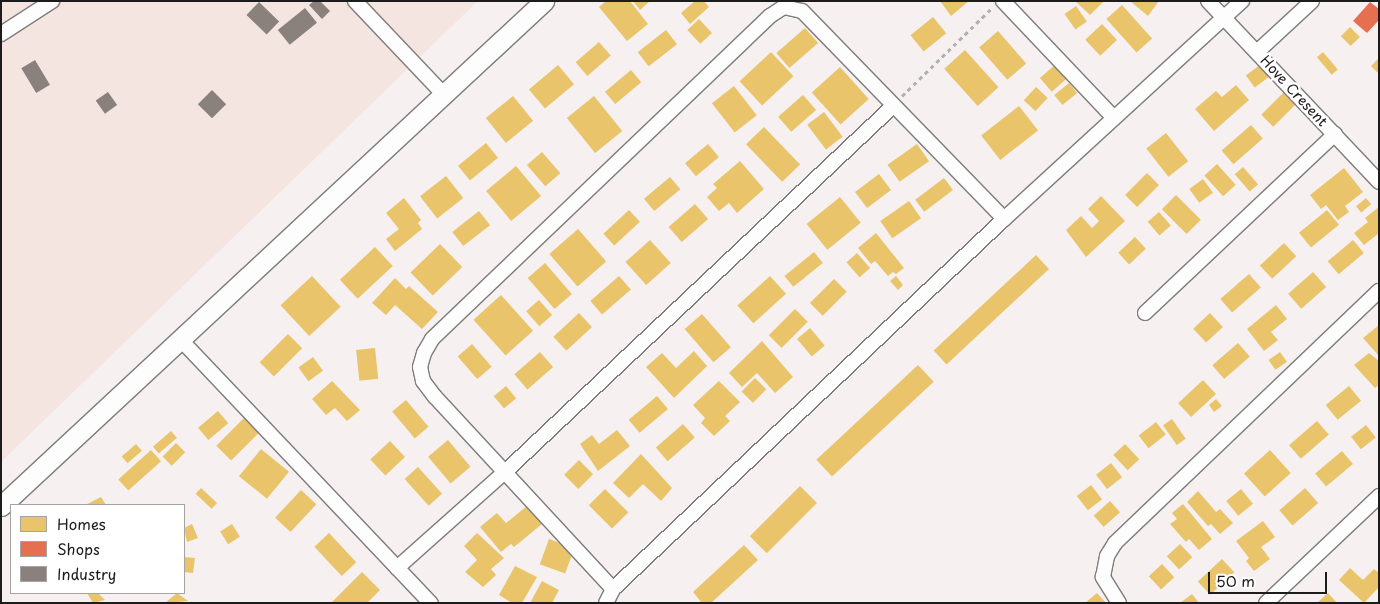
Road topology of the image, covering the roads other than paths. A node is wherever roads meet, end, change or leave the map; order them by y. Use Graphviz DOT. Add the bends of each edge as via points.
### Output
graph roads {
  1 [pos="52,1"];
  2 [pos="355,1"];
  3 [pos="544,1"];
  4 [pos="1003,1"];
  5 [pos="1208,1"];
  6 [pos="1242,1"];
  7 [pos="1312,1"];
  8 [pos="1224,17"];
  9 [pos="1,34"];
  10 [pos="1257,52"];
  11 [pos="445,96"];
  12 [pos="892,106"];
  13 [pos="1114,118"];
  14 [pos="1334,134"];
  15 [pos="1379,182"];
  16 [pos="1004,220"];
  17 [pos="1379,291"];
  18 [pos="1145,313"];
  19 [pos="181,340"];
  20 [pos="506,471"];
  21 [pos="1379,496"];
  22 [pos="1,506"];
  23 [pos="397,568"];
  24 [pos="613,589"];
  25 [pos="431,603"];
  26 [pos="606,603"];
  27 [pos="1119,603"];
  28 [pos="1266,603"];
  1 -- 9 [label="street"];
  2 -- 11 [label="street"];
  3 -- 11 [label="street"];
  4 -- 13 [label="street"];
  5 -- 8 [label="street, Hove Cresent"];
  6 -- 8 [label="street"];
  7 -- 10 [label="street"];
  8 -- 10 [label="street, Hove Cresent"];
  8 -- 13 [label="street"];
  10 -- 14 [label="street, Hove Cresent"];
  11 -- 19 [label="street"];
  12 -- 16 [label="street"];
  12 -- 20 [label="street"];
  12 -- 20 [label="street" via="802,12 784,7 770,16 432,339 420,367 423,381"];
  13 -- 16 [label="street"];
  14 -- 15 [label="street, Hove Cresent"];
  14 -- 18 [label="street"];
  16 -- 24 [label="street"];
  17 -- 27 [label="street" via="1115,543 1107,556 1103,577"];
  19 -- 22 [label="street"];
  19 -- 23 [label="street"];
  20 -- 23 [label="street"];
  20 -- 24 [label="street"];
  21 -- 28 [label="street"];
  23 -- 25 [label="street"];
  24 -- 26 [label="street"];
}
